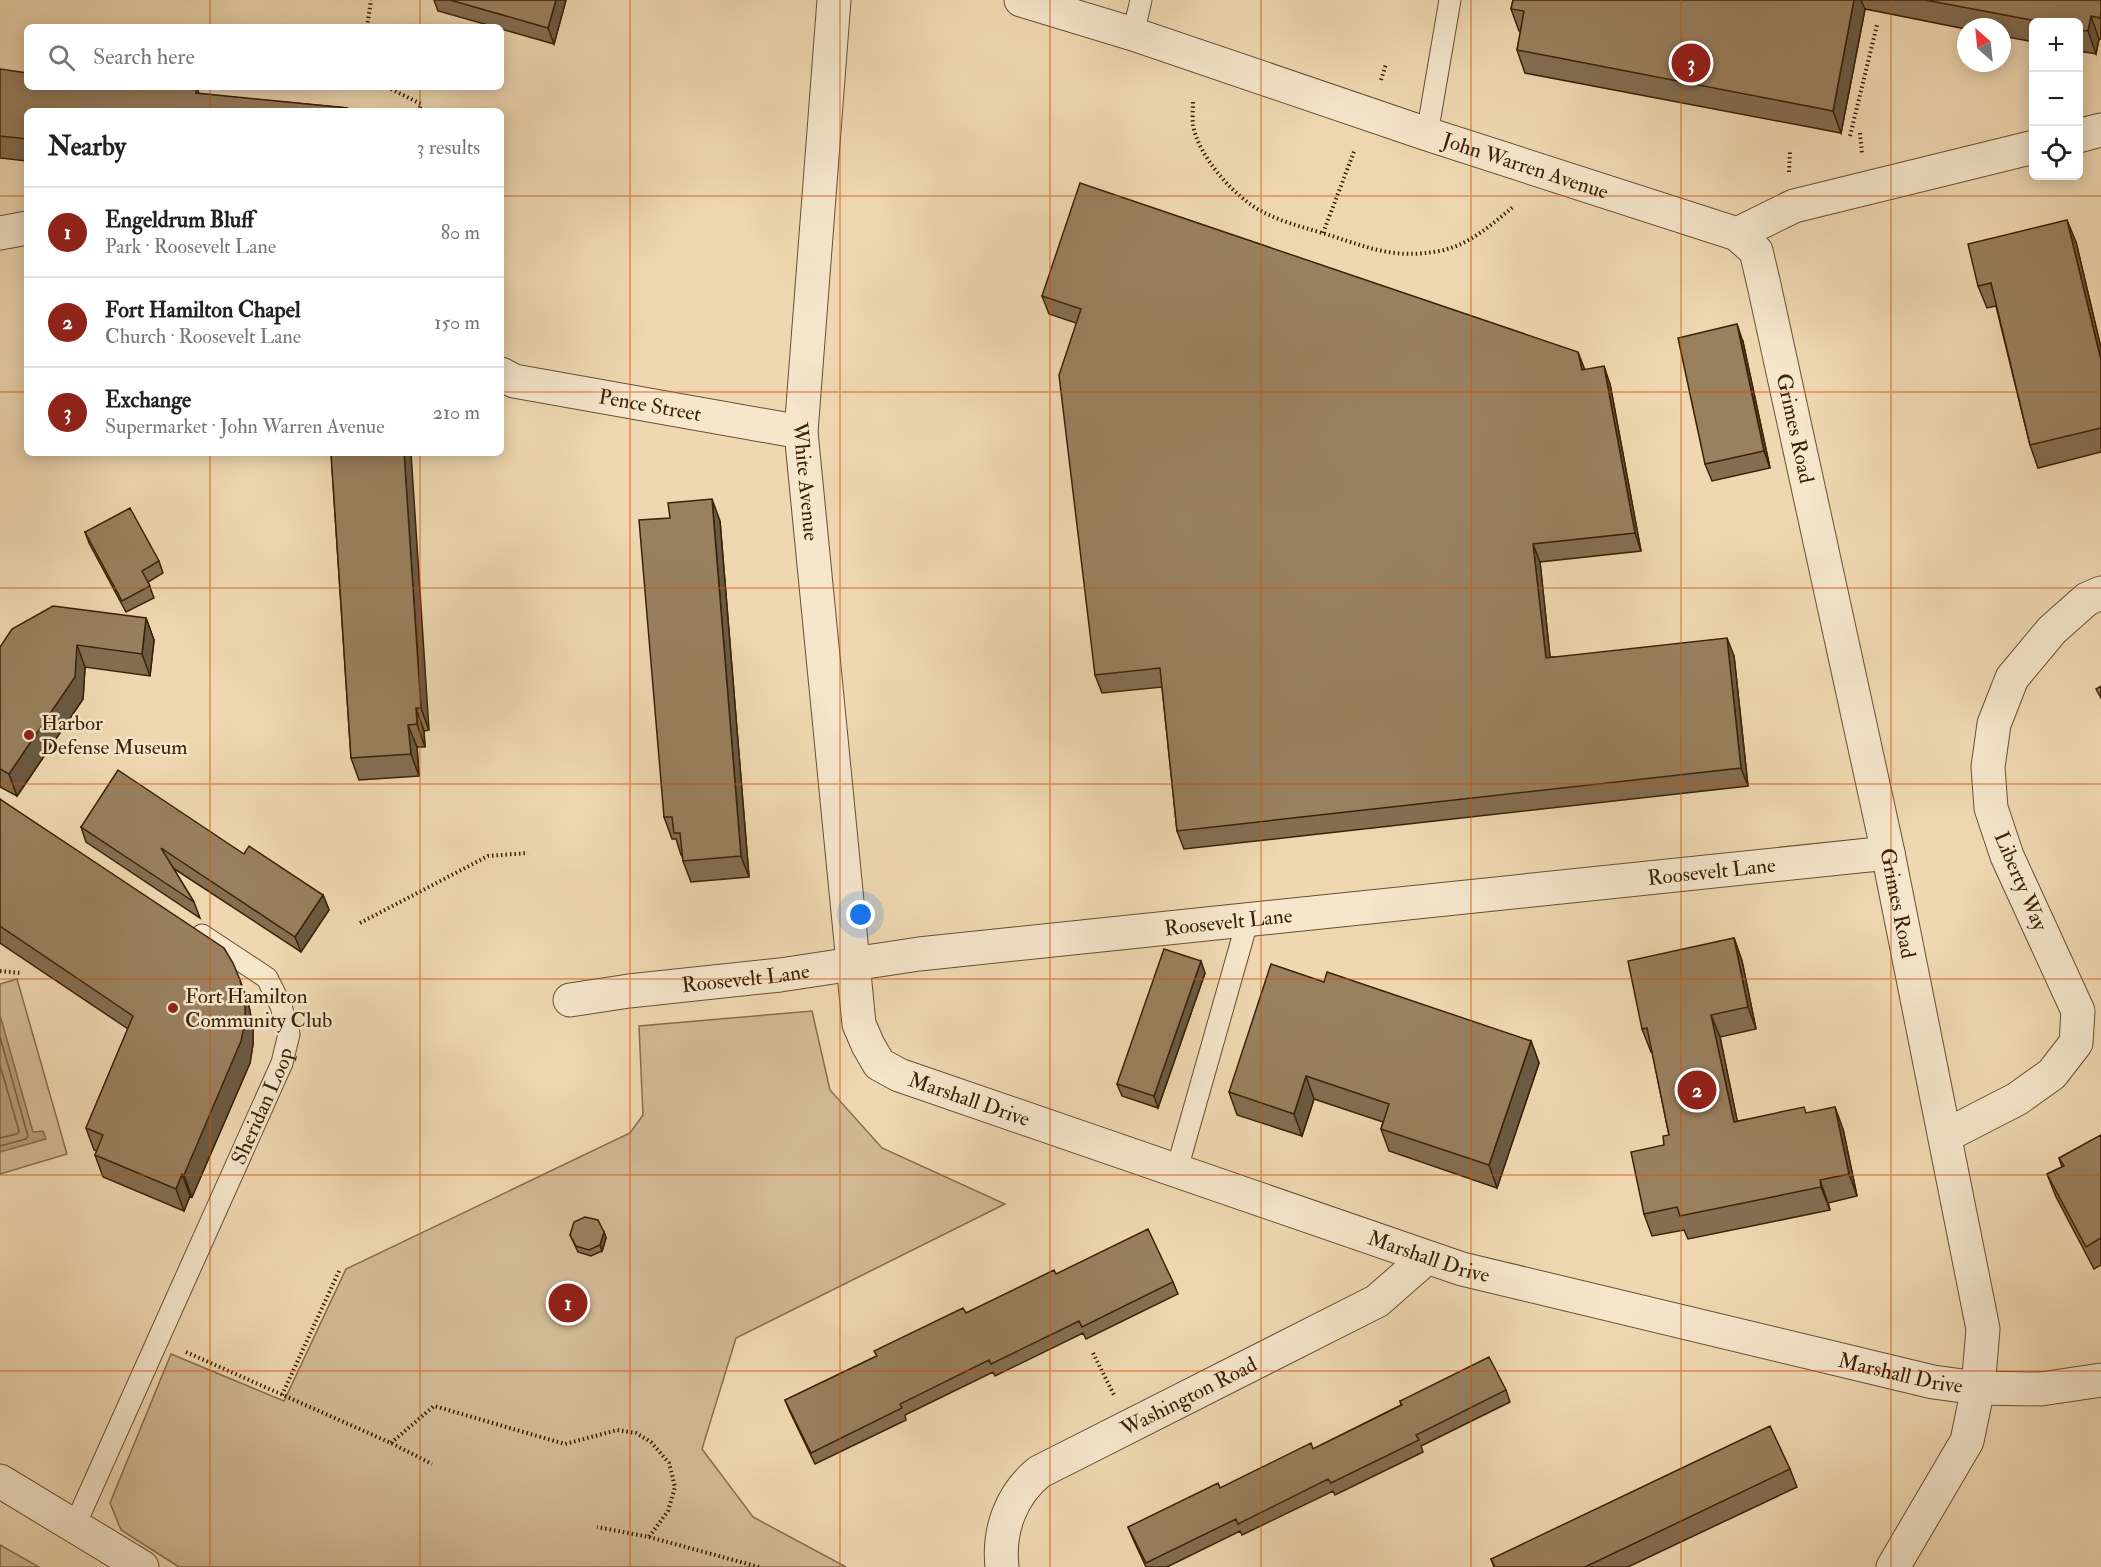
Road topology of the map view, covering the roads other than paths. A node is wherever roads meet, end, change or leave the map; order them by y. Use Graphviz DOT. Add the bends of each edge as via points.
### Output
graph roads {
  1 [pos="834,0"];
  2 [pos="1021,0"];
  3 [pos="1141,0"];
  4 [pos="1450,0"];
  5 [pos="1133,34"];
  6 [pos="2101,130"];
  7 [pos="1427,134"];
  8 [pos="2083,135"];
  9 [pos="2029,148"];
  10 [pos="24,229"];
  11 [pos="0,233"];
  12 [pos="1737,234"];
  13 [pos="504,376"];
  14 [pos="801,432"];
  15 [pos="2101,592"];
  16 [pos="1888,853"];
  17 [pos="1248,919"];
  18 [pos="189,926"];
  19 [pos="852,963"];
  20 [pos="570,999"];
  21 [pos="1945,1136"];
  22 [pos="1177,1169"];
  23 [pos="1426,1258"];
  24 [pos="2101,1380"];
  25 [pos="1978,1388"];
  26 [pos="0,1481"];
  27 [pos="75,1525"];
  28 [pos="142,1567"];
  29 [pos="1002,1567"];
  30 [pos="1893,1567"];
  1 -- 14 [label="street, White Avenue"];
  2 -- 5 [label="street, John Warren Avenue"];
  3 -- 5 [label="lane"];
  4 -- 7 [label="lane"];
  5 -- 7 [label="street, John Warren Avenue"];
  6 -- 8 [label="street"];
  7 -- 12 [label="street, John Warren Avenue"];
  9 -- 12 [label="street" via="1794,206"];
  10 -- 11 [label="street"];
  12 -- 16 [label="street, Grimes Road" via="1756,250"];
  13 -- 14 [label="street, Pence Street" via="514,381"];
  14 -- 19 [label="street, White Avenue"];
  15 -- 21 [label="street, Liberty Way" via="2087,599 2052,630 2012,678 1994,724 1988,767 1991,808 2007,856 2078,1011 2076,1043 2052,1074 2035,1087"];
  16 -- 17 [label="street, Roosevelt Lane"];
  16 -- 21 [label="street, Grimes Road"];
  17 -- 19 [label="street, Roosevelt Lane"];
  17 -- 22 [label="lane"];
  18 -- 27 [label="lane, Sheridan Loop" via="267,978 289,1034 282,1063"];
  19 -- 20 [label="street, Roosevelt Lane"];
  19 -- 22 [label="street, Marshall Drive" via="859,1023 879,1064 899,1075"];
  21 -- 25 [label="street, Grimes Road" via="1983,1329"];
  22 -- 23 [label="street, Marshall Drive"];
  23 -- 25 [label="street, Marshall Drive" via="1933,1382"];
  23 -- 29 [label="street, Washington Road" via="1377,1301 1039,1472 1016,1496 1004,1524"];
  24 -- 25 [label="street, Marshall Drive" via="2041,1389"];
  25 -- 30 [label="street, Grimes Road" via="1967,1441"];
  26 -- 27 [label="street"];
  27 -- 28 [label="street"];
}
